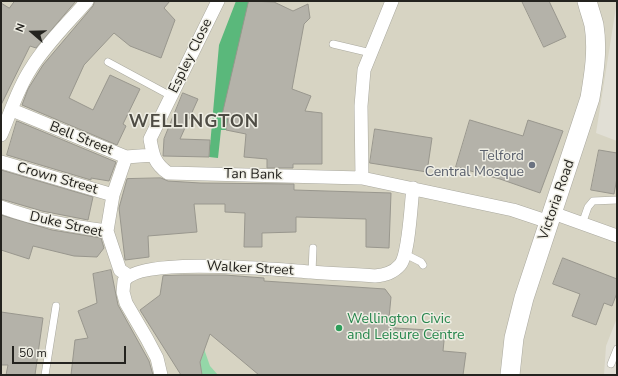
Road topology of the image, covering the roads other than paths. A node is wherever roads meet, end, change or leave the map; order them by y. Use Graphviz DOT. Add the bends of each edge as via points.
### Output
graph roads {
  1 [pos="87,1"];
  2 [pos="218,1"];
  3 [pos="392,1"];
  4 [pos="587,1"];
  5 [pos="597,1"];
  6 [pos="594,24"];
  7 [pos="333,44"];
  8 [pos="371,53"];
  9 [pos="108,62"];
  10 [pos="171,96"];
  11 [pos="12,110"];
  12 [pos="1,135"];
  13 [pos="153,155"];
  14 [pos="126,157"];
  15 [pos="1,162"];
  16 [pos="362,178"];
  17 [pos="413,188"];
  18 [pos="113,195"];
  19 [pos="617,200"];
  20 [pos="1,207"];
  21 [pos="551,217"];
  22 [pos="576,222"];
  23 [pos="107,231"];
  24 [pos="617,236"];
  25 [pos="313,248"];
  26 [pos="405,254"];
  27 [pos="423,265"];
  28 [pos="312,272"];
  29 [pos="129,276"];
  30 [pos="56,306"];
  31 [pos="617,349"];
  32 [pos="611,364"];
  33 [pos="46,375"];
  34 [pos="161,375"];
  35 [pos="510,375"];
  1 -- 11 [label="street" via="36,61 21,85"];
  2 -- 10 [label="street, Espley Close"];
  3 -- 8 [label="street"];
  4 -- 6 [label="street, Victoria Road"];
  5 -- 6 [label="street, Victoria Road"];
  6 -- 21 [label="street, Victoria Road" via="596,67 590,98"];
  7 -- 8 [label="lane"];
  8 -- 16 [label="street" via="364,70 361,106"];
  9 -- 10 [label="lane"];
  10 -- 13 [label="street, Espley Close" via="150,139"];
  11 -- 12 [label="street"];
  11 -- 14 [label="street, Bell Street"];
  13 -- 14 [label="street, Bell Street"];
  13 -- 16 [label="street, Tan Bank" via="158,166 168,173"];
  14 -- 18 [label="street"];
  15 -- 18 [label="street, Crown Street"];
  16 -- 17 [label="street, Tan Bank"];
  17 -- 21 [label="street, Tan Bank"];
  17 -- 26 [label="street, Walker Street"];
  18 -- 23 [label="street"];
  19 -- 22 [label="lane" via="593,201"];
  20 -- 23 [label="street, Duke Street" via="64,225"];
  21 -- 22 [label="street, Tan Bank"];
  21 -- 35 [label="street, Victoria Road" via="524,298 514,338"];
  22 -- 24 [label="street, Tan Bank"];
  23 -- 29 [label="street, Duke Street" via="120,270"];
  25 -- 28 [label="lane"];
  26 -- 27 [label="lane"];
  26 -- 28 [label="street, Walker Street" via="401,264 382,276"];
  28 -- 29 [label="street, Walker Street" via="255,267 192,266"];
  29 -- 34 [label="street" via="124,281 124,298 157,358"];
  30 -- 33 [label="lane"];
  31 -- 32 [label="lane"];
}
